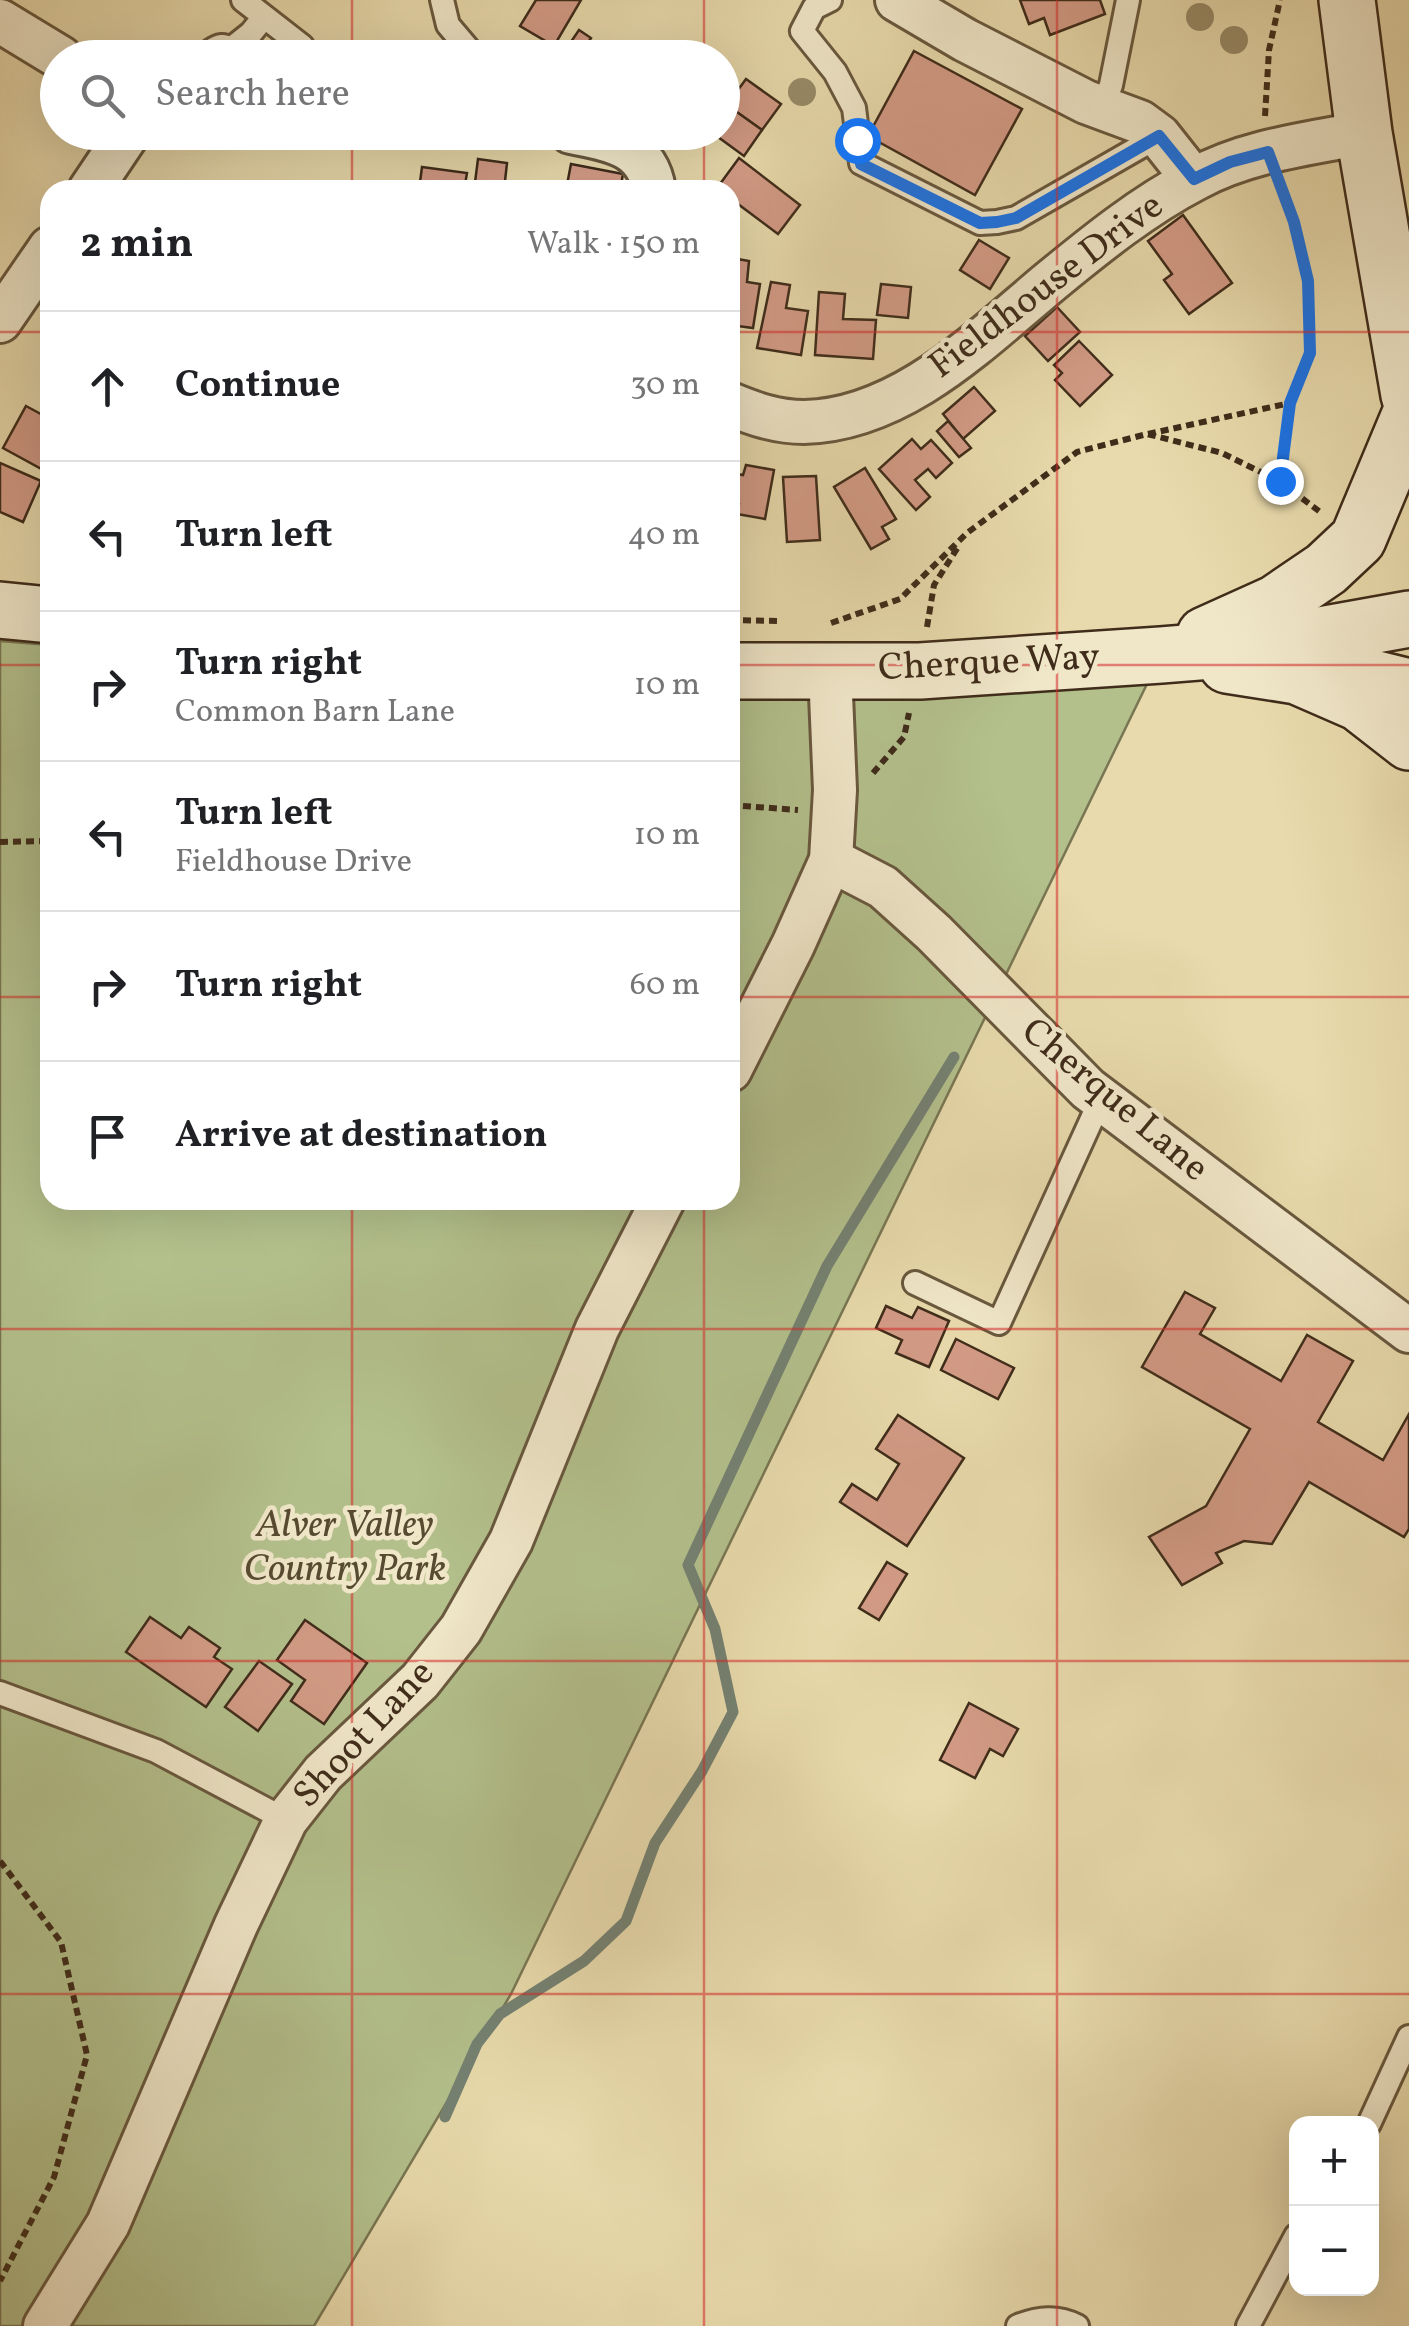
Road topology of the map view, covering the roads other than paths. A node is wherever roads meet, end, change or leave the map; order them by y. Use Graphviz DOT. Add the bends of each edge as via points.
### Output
graph roads {
  1 [pos="243,0"];
  2 [pos="442,0"];
  3 [pos="830,0"];
  4 [pos="897,0"];
  5 [pos="1128,0"];
  6 [pos="1346,0"];
  7 [pos="264,17"];
  8 [pos="0,21"];
  9 [pos="242,40"];
  10 [pos="294,40"];
  11 [pos="461,40"];
  12 [pos="40,45"];
  13 [pos="1102,108"];
  14 [pos="1364,133"];
  15 [pos="1159,136"];
  16 [pos="118,150"];
  17 [pos="630,150"];
  18 [pos="1194,179"];
  19 [pos="97,180"];
  20 [pos="649,180"];
  21 [pos="40,263"];
  22 [pos="0,321"];
  23 [pos="1409,395"];
  24 [pos="740,408"];
  25 [pos="1409,417"];
  26 [pos="0,610"];
  27 [pos="40,614"];
  28 [pos="1409,620"];
  29 [pos="823,647"];
  30 [pos="1248,648"];
  31 [pos="1161,655"];
  32 [pos="740,668"];
  33 [pos="1409,688"];
  34 [pos="1409,742"];
  35 [pos="831,860"];
  36 [pos="740,1050"];
  37 [pos="1101,1099"];
  38 [pos="659,1210"];
  39 [pos="915,1284"];
  40 [pos="1409,1330"];
  41 [pos="0,1693"];
  42 [pos="286,1820"];
  43 [pos="1409,2037"];
  44 [pos="1373,2116"];
  45 [pos="1289,2249"];
  46 [pos="45,2326"];
  47 [pos="1018,2326"];
  48 [pos="1077,2326"];
  49 [pos="1248,2326"];
  1 -- 7 [label="lane"];
  2 -- 11 [label="lane" via="448,25"];
  3 -- 15 [label="lane" via="814,8 802,30 854,108 861,164 980,223 1016,218"];
  4 -- 13 [label="street"];
  5 -- 13 [label="lane"];
  6 -- 14 [label="street"];
  7 -- 9 [label="lane"];
  7 -- 10 [label="lane"];
  8 -- 12 [label="street"];
  13 -- 15 [label="street"];
  14 -- 18 [label="street, Fieldhouse Drive" via="1230,162"];
  14 -- 23 [label="street"];
  15 -- 18 [label="street"];
  16 -- 19 [label="street"];
  17 -- 20 [label="street"];
  18 -- 24 [label="street, Fieldhouse Drive" via="1128,221 969,350 880,403 802,422"];
  21 -- 22 [label="street"];
  25 -- 31 [label="street" via="1358,540 1276,604"];
  26 -- 27 [label="street"];
  28 -- 30 [label="street, Cherque Way"];
  29 -- 31 [label="street, Cherque Way" via="920,671"];
  29 -- 32 [label="street, Cherque Way"];
  29 -- 35 [label="street"];
  30 -- 31 [label="street, Cherque Way"];
  30 -- 33 [label="street, Cherque Way"];
  31 -- 34 [label="street" via="1297,676 1359,703"];
  35 -- 36 [label="street"];
  35 -- 37 [label="street, Cherque Lane" via="883,887"];
  37 -- 39 [label="lane" via="999,1323"];
  37 -- 40 [label="street, Cherque Lane"];
  38 -- 42 [label="street, Shoot Lane" via="598,1330 511,1541 462,1629"];
  41 -- 42 [label="lane" via="156,1750"];
  42 -- 46 [label="street, Shoot Lane" via="108,2224"];
  43 -- 44 [label="lane"];
  45 -- 49 [label="lane"];
  47 -- 48 [label="lane" via="1040,2318"];
}
